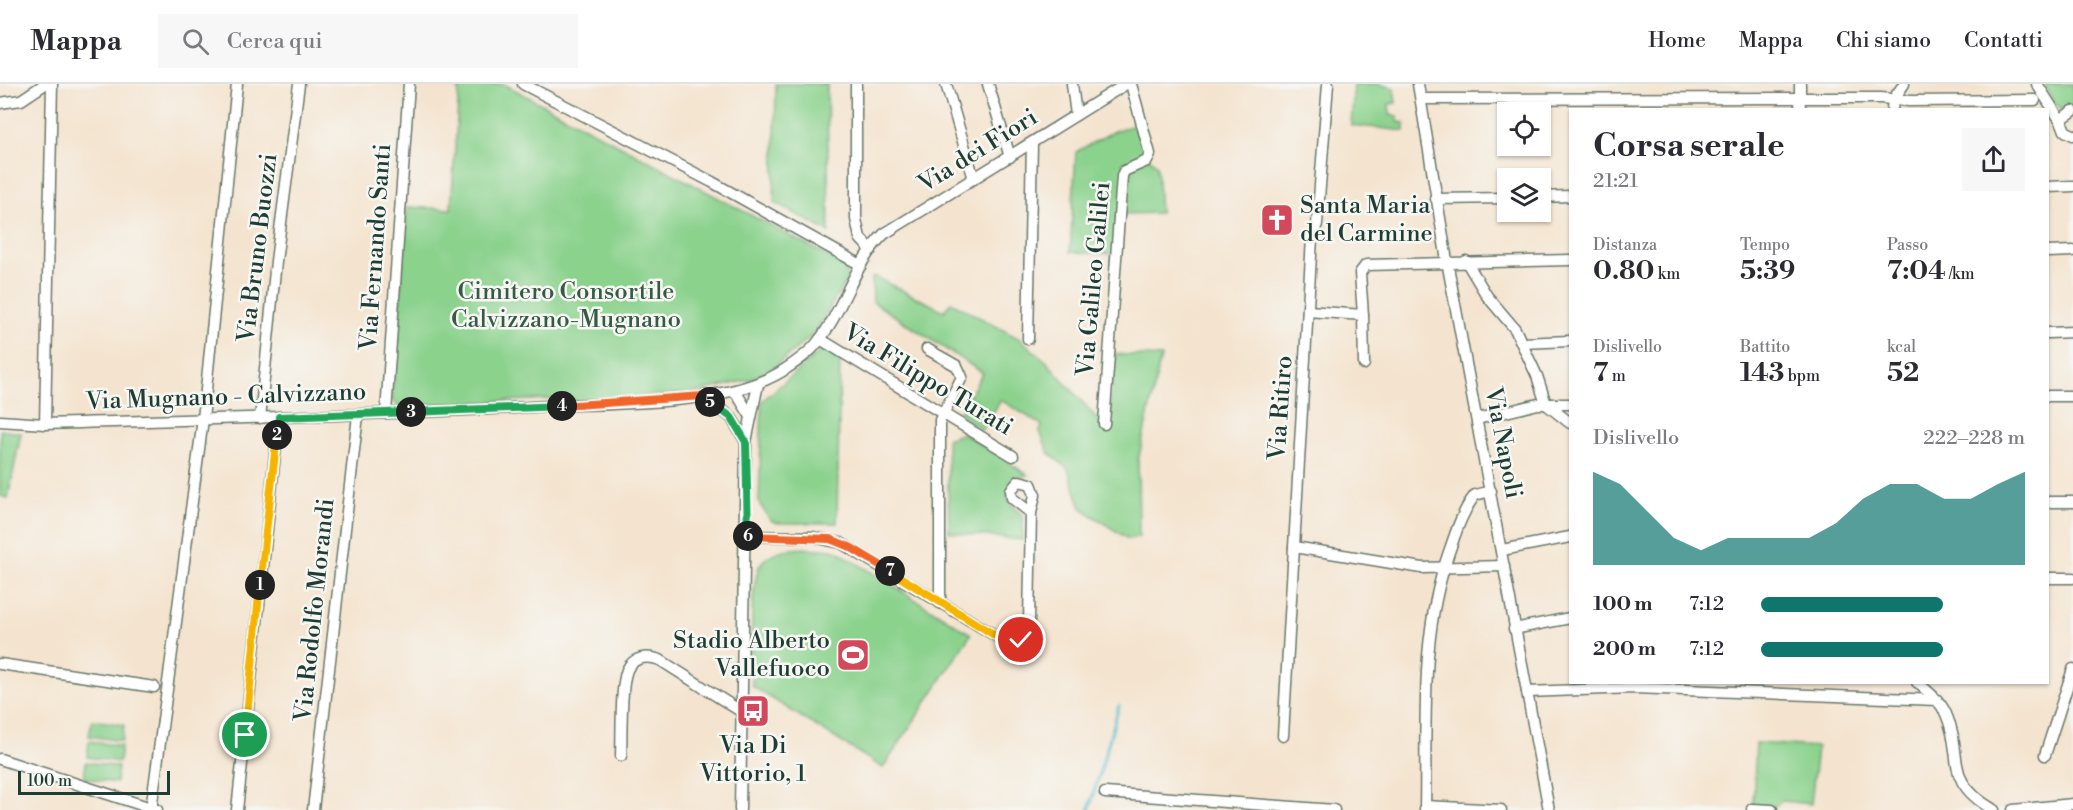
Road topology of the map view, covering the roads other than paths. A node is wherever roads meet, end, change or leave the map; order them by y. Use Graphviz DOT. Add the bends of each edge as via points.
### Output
graph roads {
  1 [pos="45,84"];
  2 [pos="52,84"];
  3 [pos="237,84"];
  4 [pos="299,84"];
  5 [pos="409,84"];
  6 [pos="523,84"];
  7 [pos="856,84"];
  8 [pos="946,84"];
  9 [pos="988,84"];
  10 [pos="1072,84"];
  11 [pos="1128,84"];
  12 [pos="1328,84"];
  13 [pos="1418,84"];
  14 [pos="1800,84"];
  15 [pos="1904,84"];
  16 [pos="2037,84"];
  17 [pos="1684,98"];
  18 [pos="1421,99"];
  19 [pos="2035,100"];
  20 [pos="0,103"];
  21 [pos="1800,104"];
  22 [pos="1893,105"];
  23 [pos="1684,108"];
  24 [pos="2073,111"];
  25 [pos="1076,115"];
  26 [pos="2062,123"];
  27 [pos="2073,135"];
  28 [pos="1032,143"];
  29 [pos="1010,157"];
  30 [pos="974,179"];
  31 [pos="2073,186"];
  32 [pos="2049,187"];
  33 [pos="1569,196"];
  34 [pos="1551,197"];
  35 [pos="1497,198"];
  36 [pos="1436,199"];
  37 [pos="871,250"];
  38 [pos="2073,251"];
  39 [pos="2049,252"];
  40 [pos="1569,260"];
  41 [pos="1447,261"];
  42 [pos="1466,261"];
  43 [pos="861,265"];
  44 [pos="1308,311"];
  45 [pos="1363,315"];
  46 [pos="2073,332"];
  47 [pos="2049,333"];
  48 [pos="820,339"];
  49 [pos="1028,339"];
  50 [pos="1569,341"];
  51 [pos="1522,342"];
  52 [pos="927,349"];
  53 [pos="1364,364"];
  54 [pos="758,384"];
  55 [pos="735,392"];
  56 [pos="703,396"];
  57 [pos="2049,396"];
  58 [pos="2073,396"];
  59 [pos="1546,404"];
  60 [pos="1569,404"];
  61 [pos="386,413"];
  62 [pos="942,414"];
  63 [pos="358,415"];
  64 [pos="750,415"];
  65 [pos="279,417"];
  66 [pos="731,417"];
  67 [pos="260,418"];
  68 [pos="1477,418"];
  69 [pos="204,419"];
  70 [pos="0,421"];
  71 [pos="1569,422"];
  72 [pos="45,424"];
  73 [pos="1104,424"];
  74 [pos="746,442"];
  75 [pos="1013,456"];
  76 [pos="1491,491"];
  77 [pos="2049,502"];
  78 [pos="2073,502"];
  79 [pos="1031,513"];
  80 [pos="746,536"];
  81 [pos="1569,537"];
  82 [pos="1294,547"];
  83 [pos="1502,550"];
  84 [pos="1504,566"];
  85 [pos="1443,569"];
  86 [pos="2049,578"];
  87 [pos="2073,578"];
  88 [pos="940,603"];
  89 [pos="1569,618"];
  90 [pos="1514,629"];
  91 [pos="0,664"];
  92 [pos="2073,669"];
  93 [pos="1919,684"];
  94 [pos="1709,686"];
  95 [pos="154,687"];
  96 [pos="1527,692"];
  97 [pos="1937,699"];
  98 [pos="742,712"];
  99 [pos="1283,736"];
  100 [pos="2045,755"];
  101 [pos="621,756"];
  102 [pos="0,759"];
  103 [pos="1105,793"];
  104 [pos="2073,804"];
  105 [pos="1425,808"];
  106 [pos="153,809"];
  107 [pos="1752,809"];
  108 [pos="2038,809"];
  109 [pos="237,810"];
  110 [pos="313,810"];
  111 [pos="740,810"];
  112 [pos="1334,810"];
  113 [pos="1501,810"];
  114 [pos="1549,810"];
  115 [pos="1772,810"];
  116 [pos="1994,810"];
  117 [pos="2013,810"];
  1 -- 20 [label="street" via="21,100"];
  2 -- 72 [label="street"];
  3 -- 69 [label="street"];
  4 -- 67 [label="street, Via Bruno Buozzi"];
  5 -- 61 [label="street, Via Fernando Santi"];
  6 -- 43 [label="street"];
  7 -- 37 [label="street" via="856,219 860,238"];
  8 -- 30 [label="street"];
  9 -- 29 [label="street"];
  10 -- 25 [label="street"];
  11 -- 25 [label="street, Via dei Fiori"];
  11 -- 73 [label="street, Via Galileo Galilei" via="1150,154 1147,161 1124,171 1122,176"];
  12 -- 44 [label="street, Via Ritiro"];
  13 -- 18 [label="street, Via Napoli"];
  14 -- 21 [label="street"];
  15 -- 22 [label="street"];
  16 -- 26 [label="street"];
  17 -- 18 [label="street"];
  17 -- 21 [label="street"];
  17 -- 23 [label="street"];
  18 -- 36 [label="street, Via Napoli"];
  19 -- 22 [label="street"];
  21 -- 22 [label="street"];
  24 -- 26 [label="street"];
  25 -- 28 [label="street, Via dei Fiori"];
  26 -- 27 [label="street" via="2065,131"];
  28 -- 29 [label="street, Via dei Fiori"];
  28 -- 49 [label="street"];
  29 -- 30 [label="street, Via dei Fiori"];
  30 -- 37 [label="street, Via dei Fiori" via="895,226"];
  31 -- 32 [label="street"];
  33 -- 34 [label="street"];
  35 -- 36 [label="street"];
  36 -- 41 [label="street, Via Napoli"];
  37 -- 43 [label="street, Via dei Fiori"];
  38 -- 39 [label="street"];
  40 -- 42 [label="street"];
  41 -- 42 [label="street"];
  41 -- 45 [label="street" via="1363,266"];
  41 -- 68 [label="street, Via Napoli"];
  42 -- 51 [label="street"];
  43 -- 48 [label="street, Via Mugnano - Calvizzano"];
  44 -- 45 [label="street"];
  44 -- 82 [label="street, Via Ritiro"];
  45 -- 53 [label="street"];
  46 -- 47 [label="street"];
  48 -- 54 [label="street, Via Mugnano - Calvizzano" via="783,371"];
  48 -- 62 [label="street, Via Filippo Turati"];
  50 -- 51 [label="street"];
  51 -- 59 [label="street"];
  52 -- 62 [label="street" via="962,372 962,380"];
  54 -- 55 [label="street, Via Mugnano - Calvizzano"];
  54 -- 64 [label="street"];
  55 -- 56 [label="street, Via Mugnano - Calvizzano"];
  55 -- 64 [label="street"];
  55 -- 66 [label="street"];
  56 -- 61 [label="street, Via Mugnano - Calvizzano"];
  56 -- 66 [label="street"];
  57 -- 58 [label="street"];
  59 -- 60 [label="street"];
  59 -- 68 [label="street"];
  59 -- 71 [label="street"];
  61 -- 63 [label="street, Via Mugnano - Calvizzano"];
  62 -- 75 [label="street, Via Filippo Turati"];
  62 -- 88 [label="street"];
  63 -- 65 [label="street, Via Mugnano - Calvizzano"];
  63 -- 110 [label="street, Via Rodolfo Morandi"];
  64 -- 74 [label="street"];
  65 -- 67 [label="street, Via Mugnano - Calvizzano"];
  65 -- 109 [label="street"];
  66 -- 74 [label="street"];
  67 -- 69 [label="street, Via Mugnano - Calvizzano"];
  68 -- 76 [label="street, Via Napoli"];
  69 -- 72 [label="street, Via Mugnano - Calvizzano"];
  69 -- 106 [label="street"];
  70 -- 72 [label="street, Via Mugnano - Calvizzano"];
  74 -- 80 [label="street"];
  76 -- 83 [label="street, Via Napoli"];
  76 -- 85 [label="street" via="1475,495 1459,521"];
  77 -- 78 [label="street"];
  79 -- 88 [label="street" via="1029,622 1025,636 1016,641 1001,639"];
  80 -- 88 [label="street" via="833,540"];
  80 -- 98 [label="street"];
  81 -- 83 [label="street"];
  82 -- 85 [label="street"];
  82 -- 99 [label="street, Via Ritiro"];
  83 -- 84 [label="street, Via Napoli"];
  84 -- 85 [label="street"];
  84 -- 90 [label="street, Via Napoli"];
  85 -- 105 [label="street" via="1429,633"];
  86 -- 87 [label="street"];
  89 -- 90 [label="street"];
  90 -- 96 [label="street, Via Napoli"];
  91 -- 95 [label="street"];
  92 -- 100 [label="street"];
  93 -- 97 [label="street"];
  94 -- 96 [label="street"];
  94 -- 97 [label="street"];
  96 -- 114 [label="street, Via Napoli"];
  97 -- 116 [label="street" via="1949,722 1959,779"];
  98 -- 101 [label="street" via="660,660 646,656 632,663 626,675"];
  98 -- 111 [label="street"];
  102 -- 106 [label="street"];
  103 -- 112 [label="street"];
  104 -- 108 [label="street"];
  105 -- 113 [label="street"];
  107 -- 115 [label="street"];
  108 -- 117 [label="street"];
}
